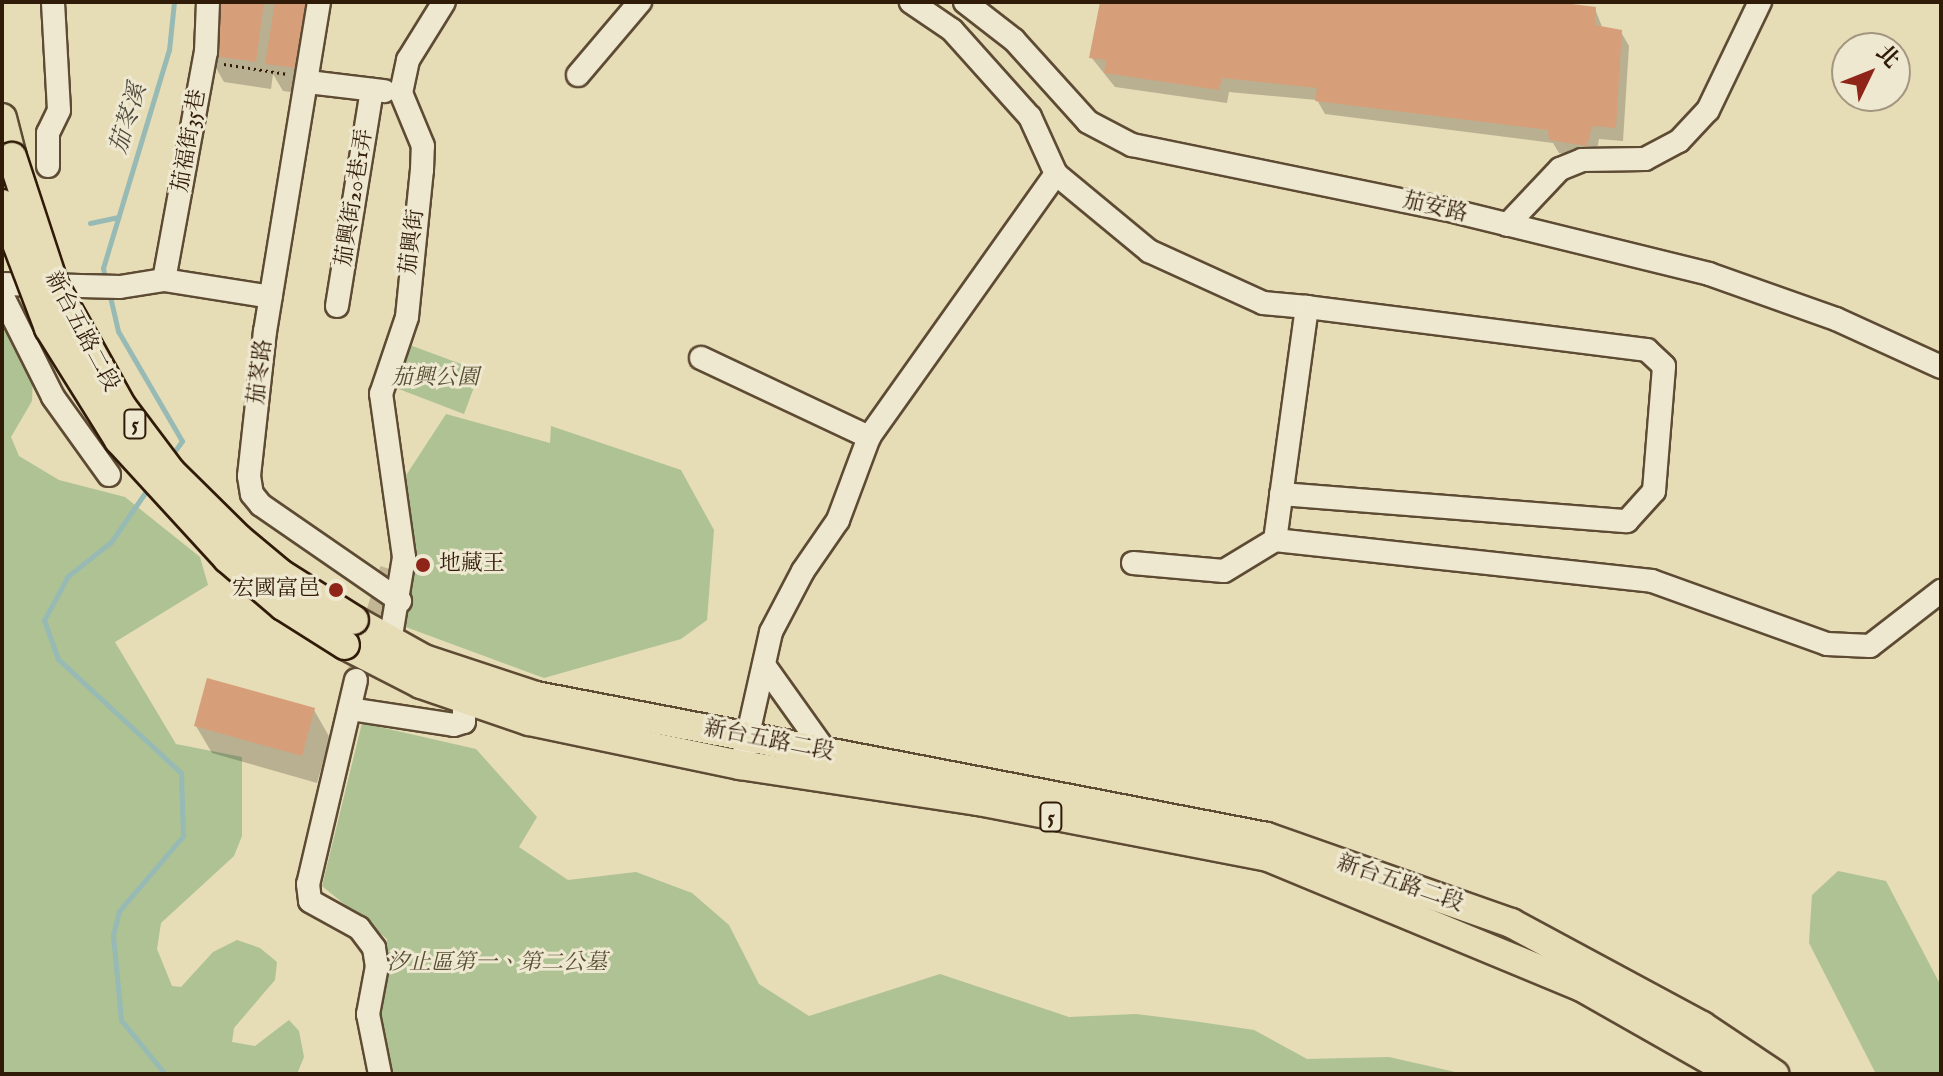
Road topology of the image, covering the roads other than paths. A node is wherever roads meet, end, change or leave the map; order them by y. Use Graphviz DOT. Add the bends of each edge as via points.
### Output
graph roads {
  1 [pos="53,2"];
  2 [pos="208,2"];
  3 [pos="319,2"];
  4 [pos="444,2"];
  5 [pos="640,2"];
  6 [pos="911,2"];
  7 [pos="965,2"];
  8 [pos="1760,2"];
  9 [pos="578,75"];
  10 [pos="308,79"];
  11 [pos="372,90"];
  12 [pos="401,93"];
  13 [pos="2,118"];
  14 [pos="48,166"];
  15 [pos="1056,174"];
  16 [pos="2,204"];
  17 [pos="1507,225"];
  18 [pos="164,280"];
  19 [pos="2,284"];
  20 [pos="2,295"];
  21 [pos="271,297"];
  22 [pos="337,306"];
  23 [pos="1307,307"];
  24 [pos="701,358"];
  25 [pos="1941,367"];
  26 [pos="869,437"];
  27 [pos="109,475"];
  28 [pos="395,492"];
  29 [pos="1281,494"];
  30 [pos="1275,540"];
  31 [pos="1133,563"];
  32 [pos="391,569"];
  33 [pos="1941,591"];
  34 [pos="400,601"];
  35 [pos="349,632"];
  36 [pos="387,655"];
  37 [pos="766,668"];
  38 [pos="356,680"];
  39 [pos="464,700"];
  40 [pos="350,709"];
  41 [pos="749,738"];
  42 [pos="740,765"];
  43 [pos="830,766"];
  44 [pos="377,1047"];
  45 [pos="370,1074"];
  46 [pos="380,1074"];
  47 [pos="1735,1074"];
  48 [pos="1774,1074"];
  1 -- 14 [label="street" via="59,110 48,133"];
  2 -- 18 [label="street, 茄福街35巷" via="204,61"];
  3 -- 10 [label="street, 茄苳路"];
  4 -- 12 [label="street" via="408,60"];
  5 -- 9 [label="street"];
  6 -- 15 [label="street" via="952,30 1030,117"];
  7 -- 17 [label="street, 茄安路" via="1014,40 1088,122 1132,145"];
  8 -- 17 [label="street" via="1708,110 1679,141 1645,159 1582,160 1560,169"];
  10 -- 11 [label="street"];
  10 -- 21 [label="street, 茄苳路"];
  11 -- 12 [label="street"];
  11 -- 22 [label="street, 茄興街20巷1弄"];
  12 -- 28 [label="street, 茄興街" via="423,158 407,317 401,348 381,394"];
  13 -- 35 [label="main road, 新台五路二段 / 5, bridge" via="43,260 79,337 122,407 171,472 239,539"];
  15 -- 23 [label="street" via="1149,251 1263,303"];
  15 -- 26 [label="street"];
  16 -- 35 [label="main road, 新台五路二段 / 5, bridge" via="49,328 128,452 227,558 283,606"];
  17 -- 25 [label="street, 茄安路" via="1772,294"];
  18 -- 19 [label="street" via="109,286"];
  18 -- 21 [label="street"];
  20 -- 27 [label="street" via="53,397"];
  21 -- 34 [label="street, 茄苳路" via="249,476 252,494"];
  23 -- 29 [label="street"];
  23 -- 29 [label="street" via="1647,350 1664,366 1654,491 1627,521"];
  24 -- 26 [label="street"];
  26 -- 37 [label="street" via="838,520 771,632"];
  28 -- 32 [label="street, 茄興街"];
  28 -- 34 [label="street, 茄興街" via="404,557"];
  29 -- 30 [label="street"];
  30 -- 31 [label="street" via="1224,571"];
  30 -- 33 [label="street" via="1652,581 1827,644 1870,646"];
  34 -- 36 [label="street"];
  35 -- 36 [label="main road, 新台五路二段 / 5"];
  36 -- 39 [label="main road, 新台五路二段 / 5"];
  36 -- 41 [label="main road, 新台五路二段 / 5" via="512,689"];
  37 -- 41 [label="street"];
  37 -- 43 [label="street"];
  38 -- 40 [label="street"];
  39 -- 40 [label="street" via="464,722 454,725"];
  39 -- 42 [label="main road, 新台五路二段 / 5" via="529,721"];
  40 -- 44 [label="street" via="308,884 310,901 359,928 374,948 377,966 368,1014"];
  41 -- 42 [label="street"];
  41 -- 43 [label="main road, 新台五路二段 / 5"];
  42 -- 43 [label="main road, 新台五路二段 / 5"];
  43 -- 47 [label="main road, 新台五路二段 / 5" via="978,801 1268,857 1580,986"];
  43 -- 48 [label="main road, 新台五路二段 / 5" via="1267,837 1511,923 1702,1026"];
  44 -- 45 [label="street"];
  44 -- 46 [label="street"];
}
